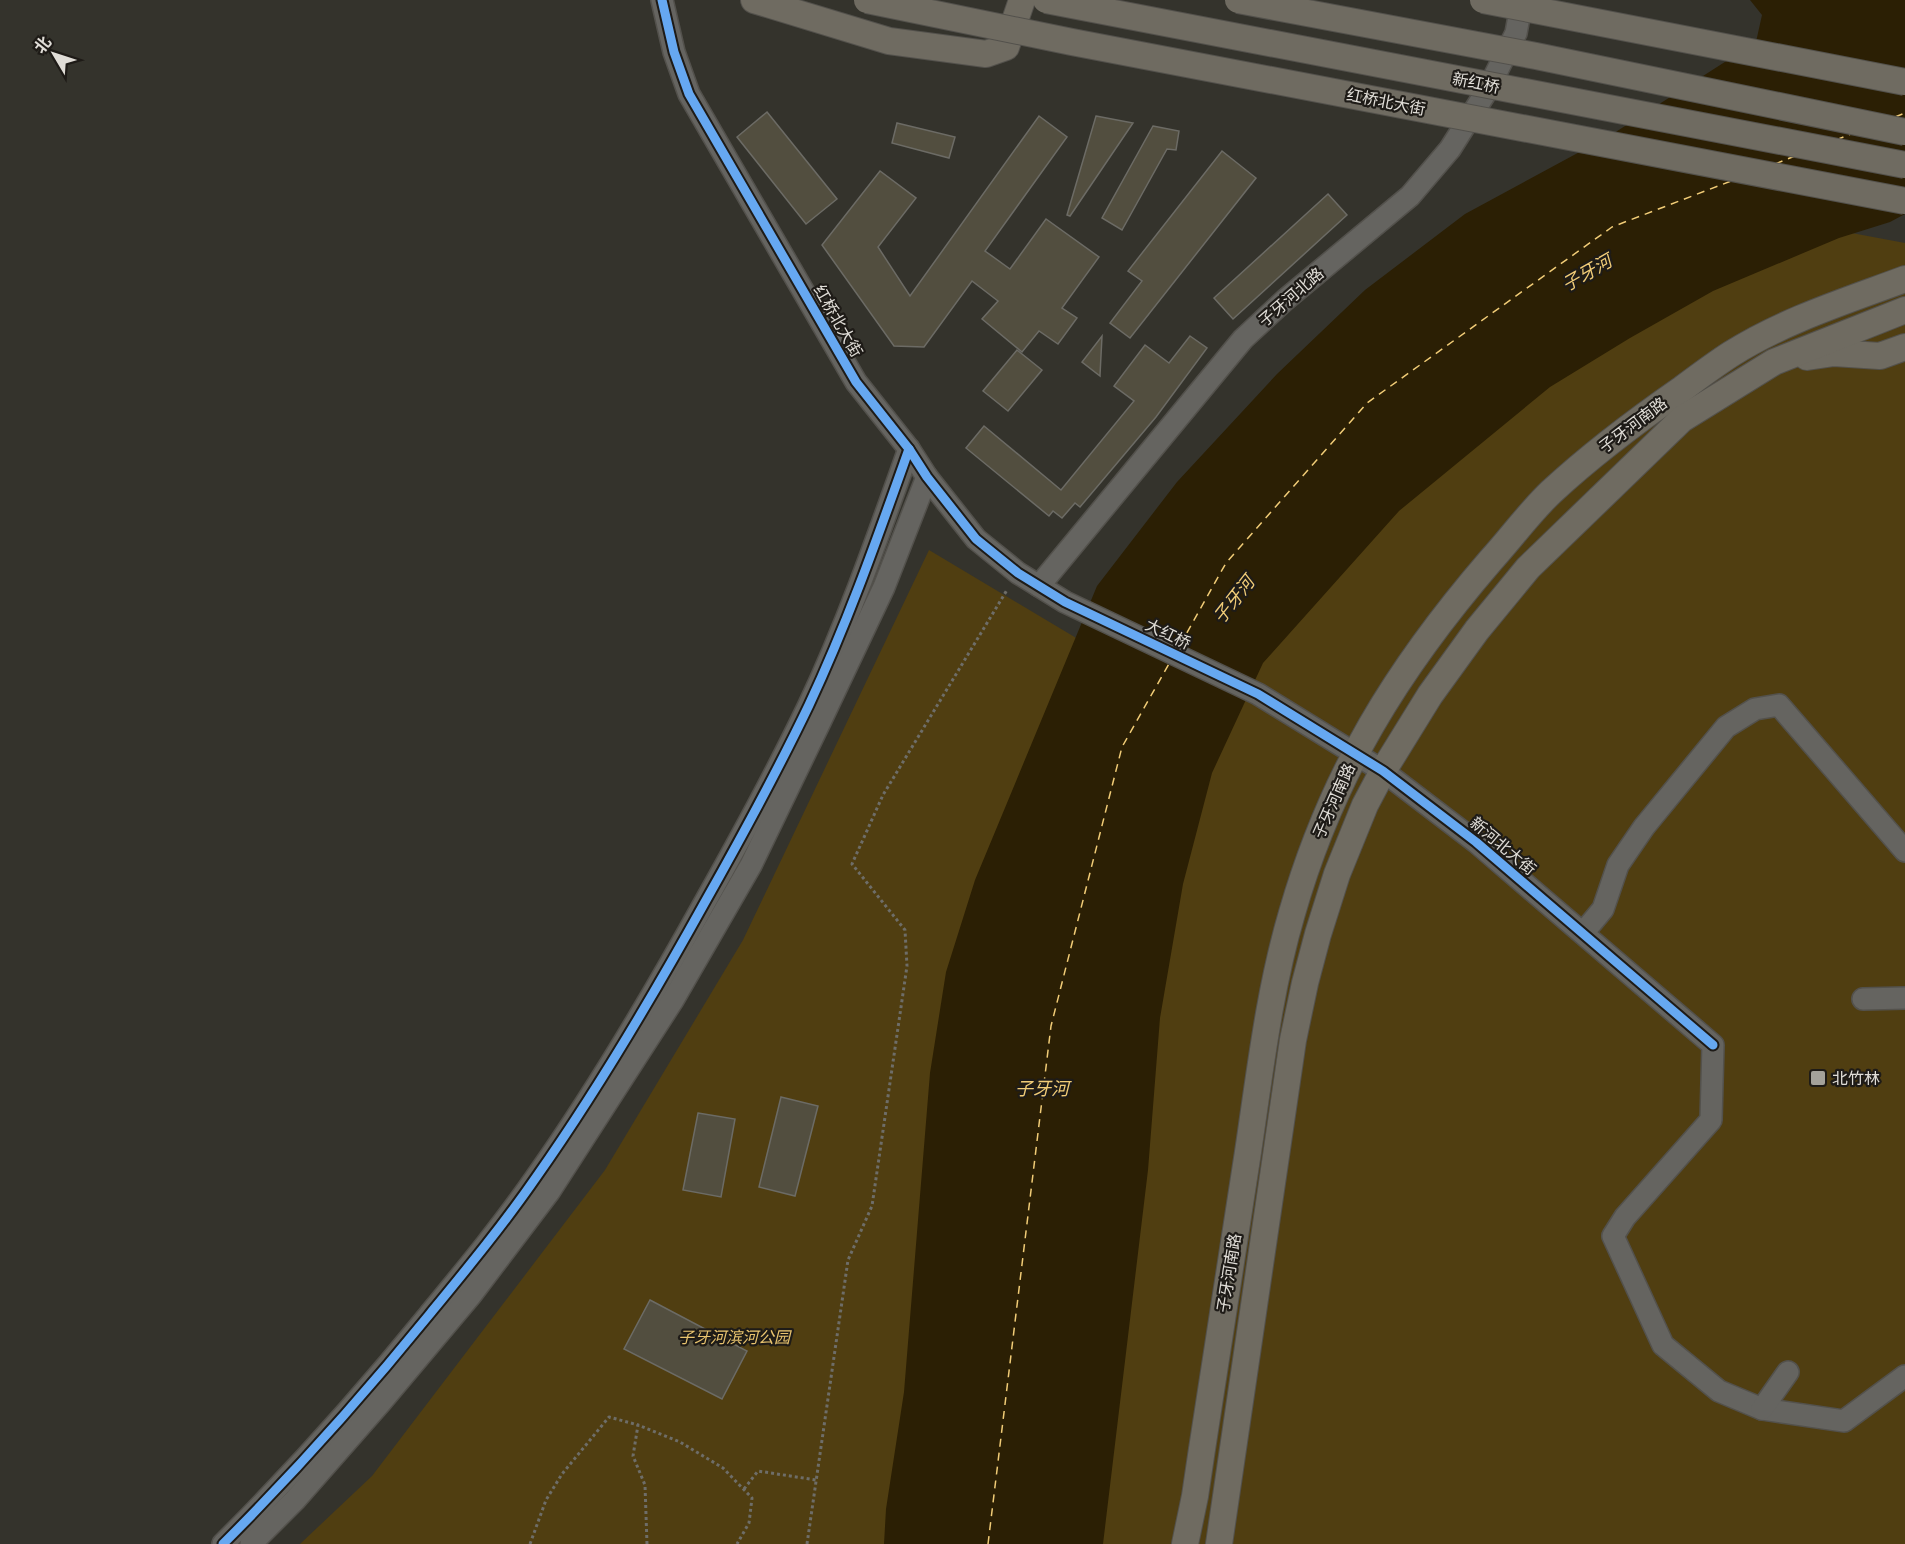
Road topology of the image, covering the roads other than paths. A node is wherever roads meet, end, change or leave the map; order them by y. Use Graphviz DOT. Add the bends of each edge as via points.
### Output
graph roads {
  1 [pos="662,0"];
  2 [pos="754,0"];
  3 [pos="867,0"];
  4 [pos="1022,0"];
  5 [pos="1046,0"];
  6 [pos="1238,0"];
  7 [pos="1483,0"];
  8 [pos="1522,0"];
  9 [pos="1905,82"];
  10 [pos="1905,132"];
  11 [pos="1905,165"];
  12 [pos="1905,201"];
  13 [pos="1905,279"];
  14 [pos="1905,310"];
  15 [pos="1905,348"];
  16 [pos="1774,362"];
  17 [pos="909,449"];
  18 [pos="927,477"];
  19 [pos="1039,586"];
  20 [pos="1065,602"];
  21 [pos="1258,694"];
  22 [pos="1355,753"];
  23 [pos="1383,771"];
  24 [pos="1337,791"];
  25 [pos="1365,805"];
  26 [pos="1905,851"];
  27 [pos="1583,933"];
  28 [pos="1905,998"];
  29 [pos="1863,999"];
  30 [pos="1788,1372"];
  31 [pos="1905,1376"];
  32 [pos="1762,1409"];
  33 [pos="223,1544"];
  34 [pos="251,1544"];
  35 [pos="1185,1544"];
  36 [pos="1219,1544"];
  1 -- 17 [label="street, 红桥北大街" via="689,94 855,382"];
  2 -- 4 [label="main road" via="889,40 986,54 1006,47"];
  3 -- 12 [label="main road, 红桥北大街, bridge"];
  5 -- 11 [label="main road, 新红桥, bridge"];
  6 -- 10 [label="main road, bridge"];
  7 -- 9 [label="main road, bridge"];
  8 -- 19 [label="street, 子牙河北路" via="1516,33 1488,89 1450,149 1410,196 1243,339"];
  13 -- 22 [label="main road, 子牙河南路" via="1800,318 1733,353 1616,435 1548,495 1453,604 1411,661"];
  14 -- 16 [label="main road, 子牙河南路"];
  15 -- 16 [label="main road" via="1880,356 1834,353"];
  16 -- 23 [label="main road, 子牙河南路" via="1682,419 1528,568 1430,695"];
  17 -- 18 [label="street, 红桥北大街"];
  17 -- 33 [label="street" via="867,568 809,705 735,848 615,1059 537,1177 459,1278 369,1388 282,1486"];
  18 -- 19 [label="street, 红桥北大街" via="968,532"];
  18 -- 34 [label="street" via="884,587 751,865 673,1000 549,1192 471,1294 365,1420"];
  19 -- 20 [label="street, 红桥北大街"];
  20 -- 21 [label="street, 大红桥"];
  21 -- 22 [label="street, 新河北大街"];
  22 -- 23 [label="street, 新河北大街"];
  22 -- 24 [label="main road, 子牙河南路"];
  23 -- 25 [label="main road, 子牙河南路"];
  23 -- 27 [label="street, 新河北大街" via="1476,842"];
  24 -- 25 [label="main road" via="1343,784 1355,782 1366,791"];
  24 -- 35 [label="main road, 子牙河南路" via="1302,879 1275,985"];
  25 -- 36 [label="main road, 子牙河南路" via="1318,934 1293,1040"];
  26 -- 27 [label="street" via="1779,705 1755,710 1726,727 1644,827 1618,865 1603,909"];
  27 -- 32 [label="street, 新河北大街" via="1713,1045 1711,1120 1624,1217 1612,1236 1663,1345 1719,1391"];
  28 -- 29 [label="street"];
  30 -- 32 [label="street"];
  31 -- 32 [label="street" via="1844,1421"];
}
